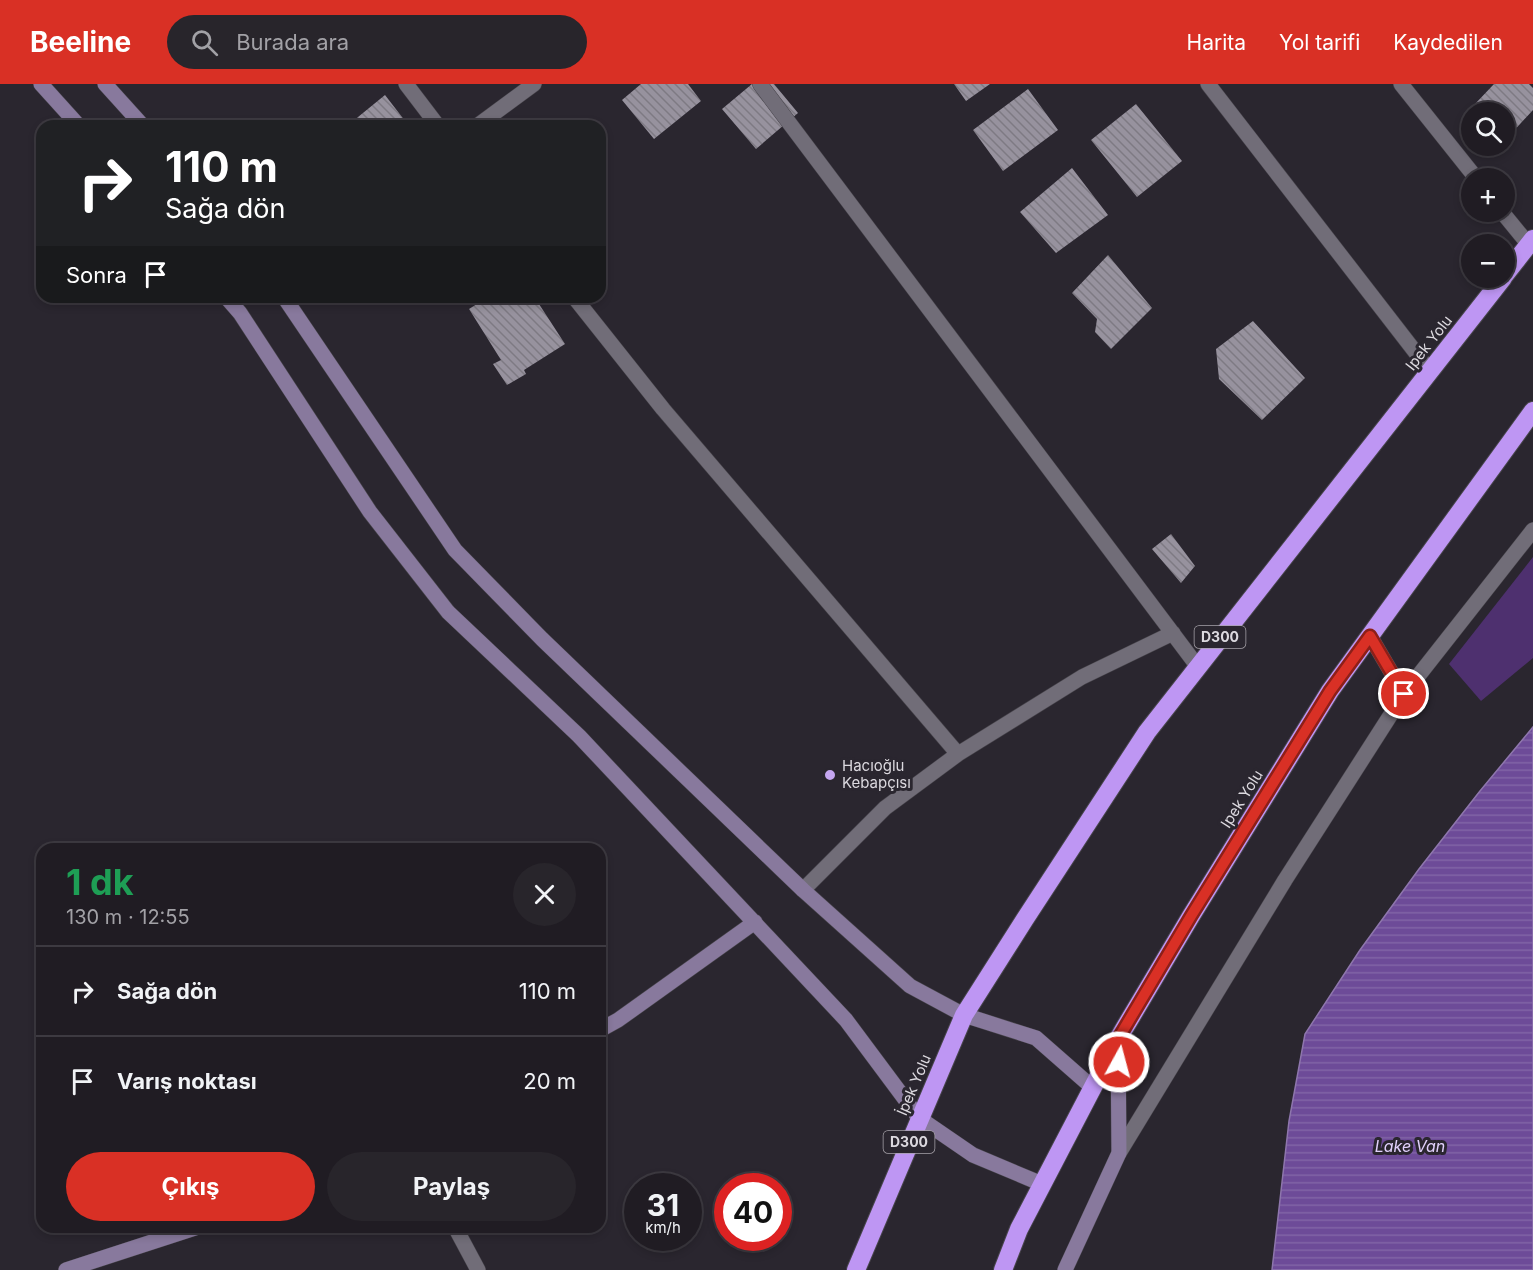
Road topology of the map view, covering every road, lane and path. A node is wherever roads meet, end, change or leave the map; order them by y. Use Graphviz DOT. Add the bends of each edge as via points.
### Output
graph roads {
  1 [pos="40,84"];
  2 [pos="105,84"];
  3 [pos="406,84"];
  4 [pos="534,84"];
  5 [pos="760,84"];
  6 [pos="1208,84"];
  7 [pos="1401,84"];
  8 [pos="73,120"];
  9 [pos="138,120"];
  10 [pos="433,120"];
  11 [pos="485,120"];
  12 [pos="1468,168"];
  13 [pos="1512,222"];
  14 [pos="1531,242"];
  15 [pos="1515,263"];
  16 [pos="1495,288"];
  17 [pos="231,303"];
  18 [pos="288,303"];
  19 [pos="579,303"];
  20 [pos="1430,371"];
  21 [pos="1533,411"];
  22 [pos="1533,530"];
  23 [pos="1173,633"];
  24 [pos="1370,636"];
  25 [pos="1198,667"];
  26 [pos="1404,694"];
  27 [pos="958,753"];
  28 [pos="803,890"];
  29 [pos="755,922"];
  30 [pos="964,1016"];
  31 [pos="606,1027"];
  32 [pos="1118,1039"];
  33 [pos="1093,1088"];
  34 [pos="919,1118"];
  35 [pos="1119,1153"];
  36 [pos="1042,1184"];
  37 [pos="180,1233"];
  38 [pos="458,1233"];
  39 [pos="66,1270"];
  40 [pos="478,1270"];
  41 [pos="856,1270"];
  42 [pos="1003,1270"];
  43 [pos="1065,1270"];
  1 -- 8 [label="main road"];
  2 -- 9 [label="main road"];
  3 -- 10 [label="street"];
  4 -- 11 [label="street"];
  5 -- 23 [label="street"];
  6 -- 20 [label="street"];
  7 -- 12 [label="street"];
  13 -- 14 [label="street"];
  14 -- 15 [label="highway, Ipek Yolu / D300"];
  16 -- 20 [label="highway, Ipek Yolu / D300"];
  17 -- 29 [label="main road" via="370,513 448,612 579,736"];
  18 -- 28 [label="main road" via="455,550"];
  19 -- 27 [label="street" via="663,409"];
  20 -- 25 [label="highway, Ipek Yolu / D300"];
  21 -- 24 [label="highway, Ipek Yolu"];
  22 -- 26 [label="street"];
  23 -- 25 [label="street"];
  23 -- 27 [label="street" via="1082,678"];
  24 -- 26 [label="street"];
  24 -- 32 [label="highway, Ipek Yolu" via="1330,691"];
  25 -- 30 [label="highway, Ipek Yolu / D300" via="1147,732"];
  26 -- 35 [label="street"];
  27 -- 28 [label="street" via="885,808"];
  28 -- 30 [label="main road" via="910,986"];
  29 -- 31 [label="main road"];
  29 -- 34 [label="main road" via="846,1020"];
  30 -- 33 [label="main road" via="1036,1038"];
  30 -- 34 [label="highway, İpek Yolu / D300"];
  32 -- 33 [label="highway, Ipek Yolu"];
  32 -- 35 [label="main road"];
  33 -- 36 [label="highway, Ipek Yolu"];
  34 -- 36 [label="main road" via="973,1155"];
  34 -- 41 [label="highway, İpek Yolu / D300"];
  35 -- 43 [label="main road"];
  36 -- 42 [label="highway, Ipek Yolu"];
  37 -- 39 [label="main road"];
  38 -- 40 [label="street"];
}
